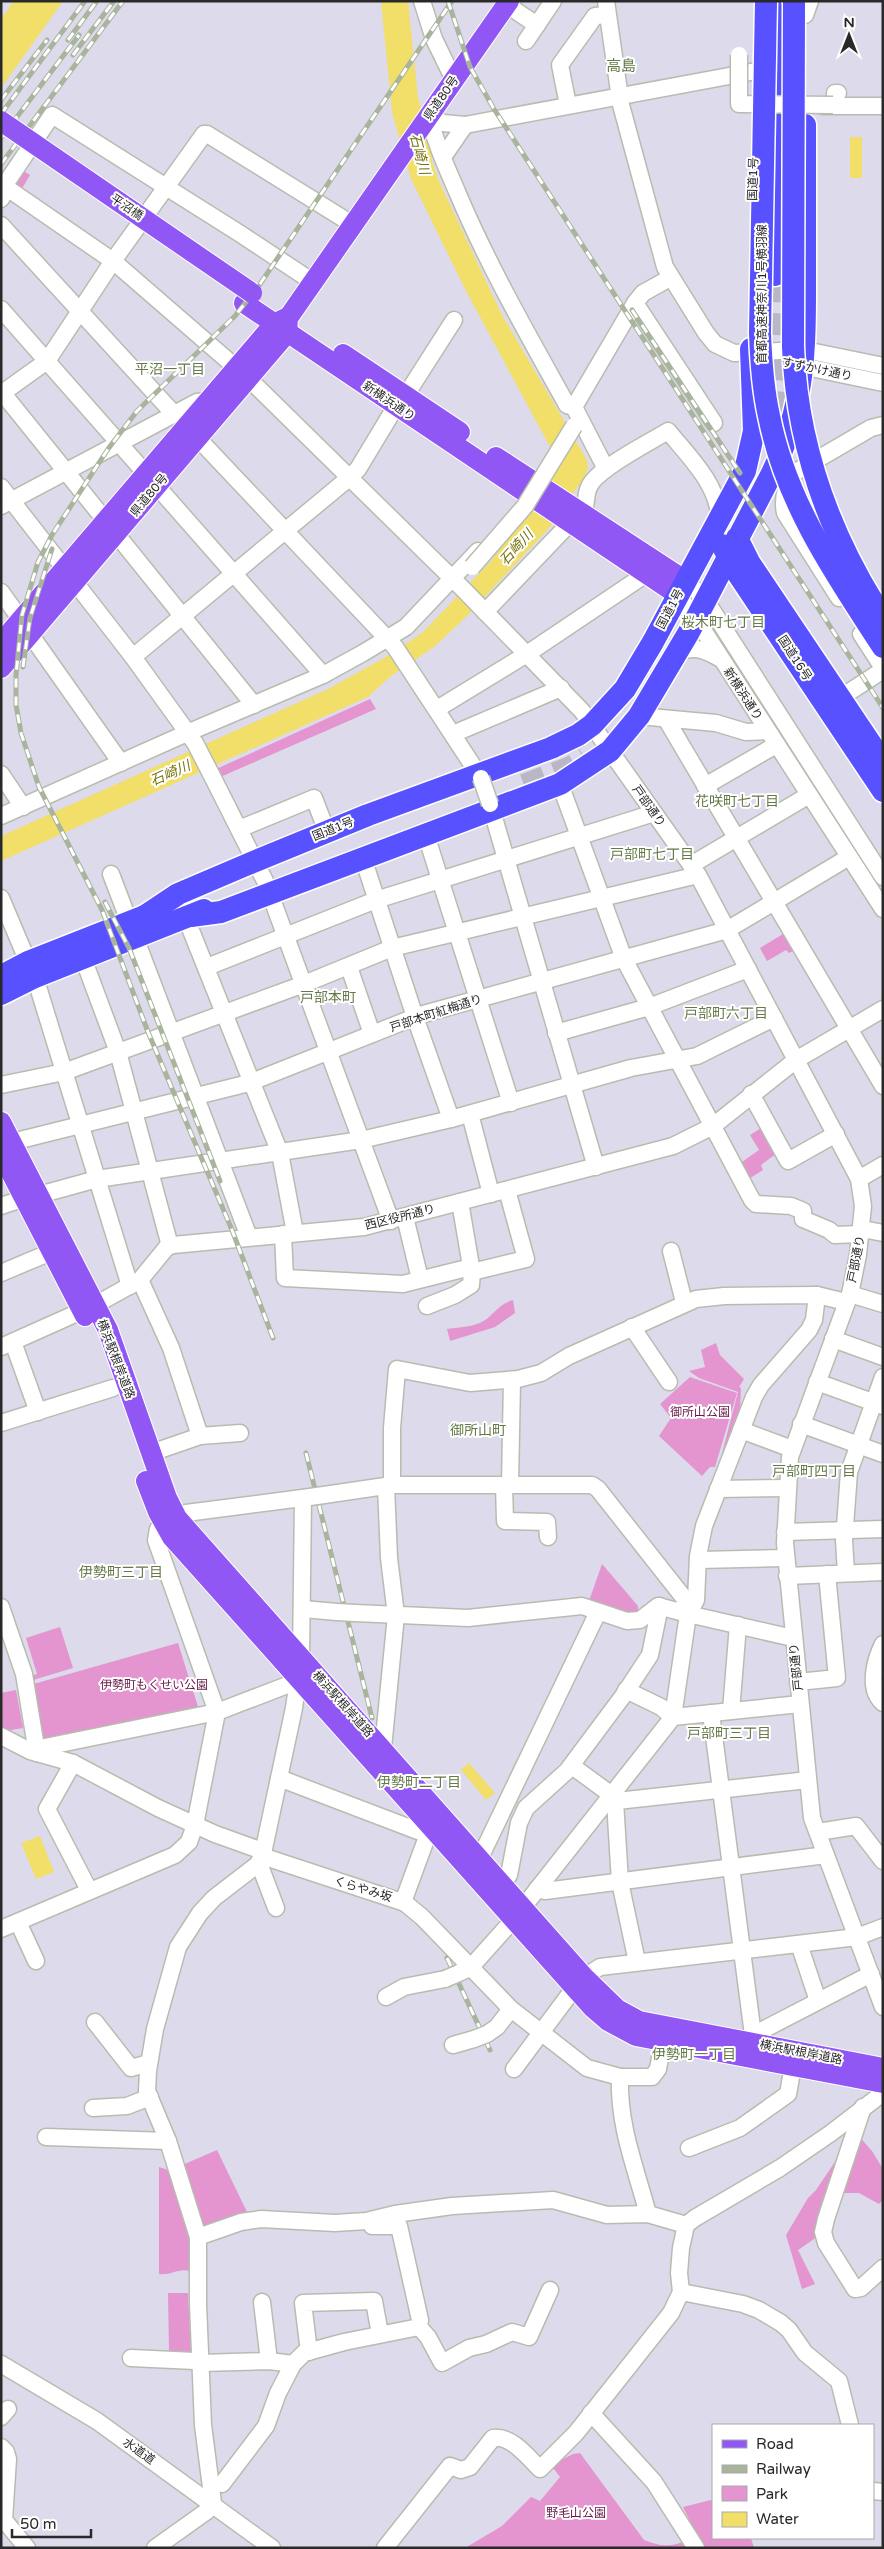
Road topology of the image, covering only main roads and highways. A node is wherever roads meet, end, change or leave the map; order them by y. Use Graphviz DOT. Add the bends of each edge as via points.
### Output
graph roads {
  1 [pos="756,1"];
  2 [pos="766,1"];
  3 [pos="770,1"];
  4 [pos="774,1"];
  5 [pos="783,1"];
  6 [pos="508,3"];
  7 [pos="802,4"];
  8 [pos="1,121"];
  9 [pos="1,138"];
  10 [pos="762,244"];
  11 [pos="248,298"];
  12 [pos="283,325"];
  13 [pos="242,373"];
  14 [pos="180,427"];
  15 [pos="783,452"];
  16 [pos="571,515"];
  17 [pos="720,519"];
  18 [pos="732,547"];
  19 [pos="852,567"];
  20 [pos="755,570"];
  21 [pos="682,588"];
  22 [pos="883,618"];
  23 [pos="26,627"];
  24 [pos="1,643"];
  25 [pos="883,647"];
  26 [pos="1,668"];
  27 [pos="883,762"];
  28 [pos="522,778"];
  29 [pos="883,791"];
  30 [pos="263,878"];
  31 [pos="136,925"];
  32 [pos="32,969"];
  33 [pos="1,976"];
  34 [pos="1,994"];
  35 [pos="1,1122"];
  36 [pos="6,1147"];
  37 [pos="32,1196"];
  38 [pos="89,1308"];
  39 [pos="171,1521"];
  40 [pos="436,1821"];
  41 [pos="518,1914"];
  42 [pos="579,1982"];
  43 [pos="753,2046"];
  44 [pos="883,2068"];
  45 [pos="883,2083"];
  1 -- 17 [label="highway, 国道1号" via="751,354 754,431 745,471"];
  2 -- 10 [label="highway, 首都高速神奈川1号横羽線, bridge"];
  3 -- 7 [label="highway, 国道1号" via="777,48 781,275 790,40"];
  4 -- 10 [label="highway, bridge" via="774,80"];
  5 -- 19 [label="highway, bridge" via="782,328 785,365 796,436 810,483 826,524"];
  6 -- 12 [label="main road, 県道80号"];
  7 -- 15 [label="highway, 国道1号" via="804,358 797,409"];
  7 -- 19 [label="highway, bridge" via="793,347 796,397 809,460 821,498"];
  8 -- 11 [label="main road, 平沼橋, bridge"];
  9 -- 11 [label="main road, 平沼橋"];
  10 -- 25 [label="highway, 首都高速神奈川1号横羽線, bridge" via="761,365 778,452 811,532"];
  11 -- 12 [label="main road, 新横浜通り"];
  12 -- 13 [label="main road, 県道80号"];
  12 -- 16 [label="main road, 新横浜通り"];
  13 -- 14 [label="main road, 県道80号"];
  13 -- 14 [label="main road, 県道80号"];
  14 -- 23 [label="main road, 県道80号" via="152,479"];
  15 -- 18 [label="highway, 国道1号"];
  15 -- 20 [label="highway" via="778,480 749,537 748,550"];
  16 -- 21 [label="main road, 新横浜通り"];
  16 -- 21 [label="main road, 新横浜通り" via="646,574"];
  17 -- 18 [label="highway, 国道16号" via="722,545"];
  17 -- 21 [label="highway, 国道1号"];
  18 -- 20 [label="highway, 国道16号"];
  18 -- 29 [label="highway, 国道16号"];
  18 -- 30 [label="highway, 国道1号" via="640,716 610,751 560,784 491,806 363,858"];
  19 -- 22 [label="highway, bridge"];
  20 -- 27 [label="highway, 国道16号"];
  21 -- 30 [label="highway, 国道1号" via="625,689 592,725 578,735 479,776 327,832"];
  23 -- 24 [label="main road, 県道80号"];
  23 -- 26 [label="main road, 県道80号"];
  28 -- 30 [label="highway, 国道1号"];
  30 -- 31 [label="highway, 国道1号" via="188,917"];
  30 -- 31 [label="highway, 国道1号" via="178,894"];
  31 -- 32 [label="highway, 国道1号"];
  31 -- 32 [label="highway, 国道1号" via="83,958"];
  32 -- 33 [label="highway, 国道1号"];
  32 -- 34 [label="highway, 国道1号"];
  35 -- 36 [label="main road, 横浜駅根岸道路"];
  36 -- 37 [label="main road, 横浜駅根岸道路"];
  37 -- 38 [label="main road, 横浜駅根岸道路"];
  37 -- 38 [label="main road, 横浜駅根岸道路" via="51,1252"];
  38 -- 39 [label="main road, 横浜駅根岸道路" via="153,1501"];
  38 -- 39 [label="main road, 横浜駅根岸道路" via="108,1330 167,1498"];
  39 -- 40 [label="main road, 横浜駅根岸道路" via="384,1748"];
  39 -- 40 [label="main road, 横浜駅根岸道路" via="172,1537 298,1678"];
  40 -- 41 [label="main road, 横浜駅根岸道路"];
  40 -- 41 [label="main road, 横浜駅根岸道路" via="502,1885"];
  41 -- 42 [label="main road, 横浜駅根岸道路"];
  42 -- 43 [label="main road, 横浜駅根岸道路" via="639,2021"];
  42 -- 43 [label="main road, 横浜駅根岸道路" via="608,2021 636,2036 664,2042"];
  43 -- 44 [label="main road, 横浜駅根岸道路"];
  43 -- 45 [label="main road, 横浜駅根岸道路" via="793,2066"];
}
